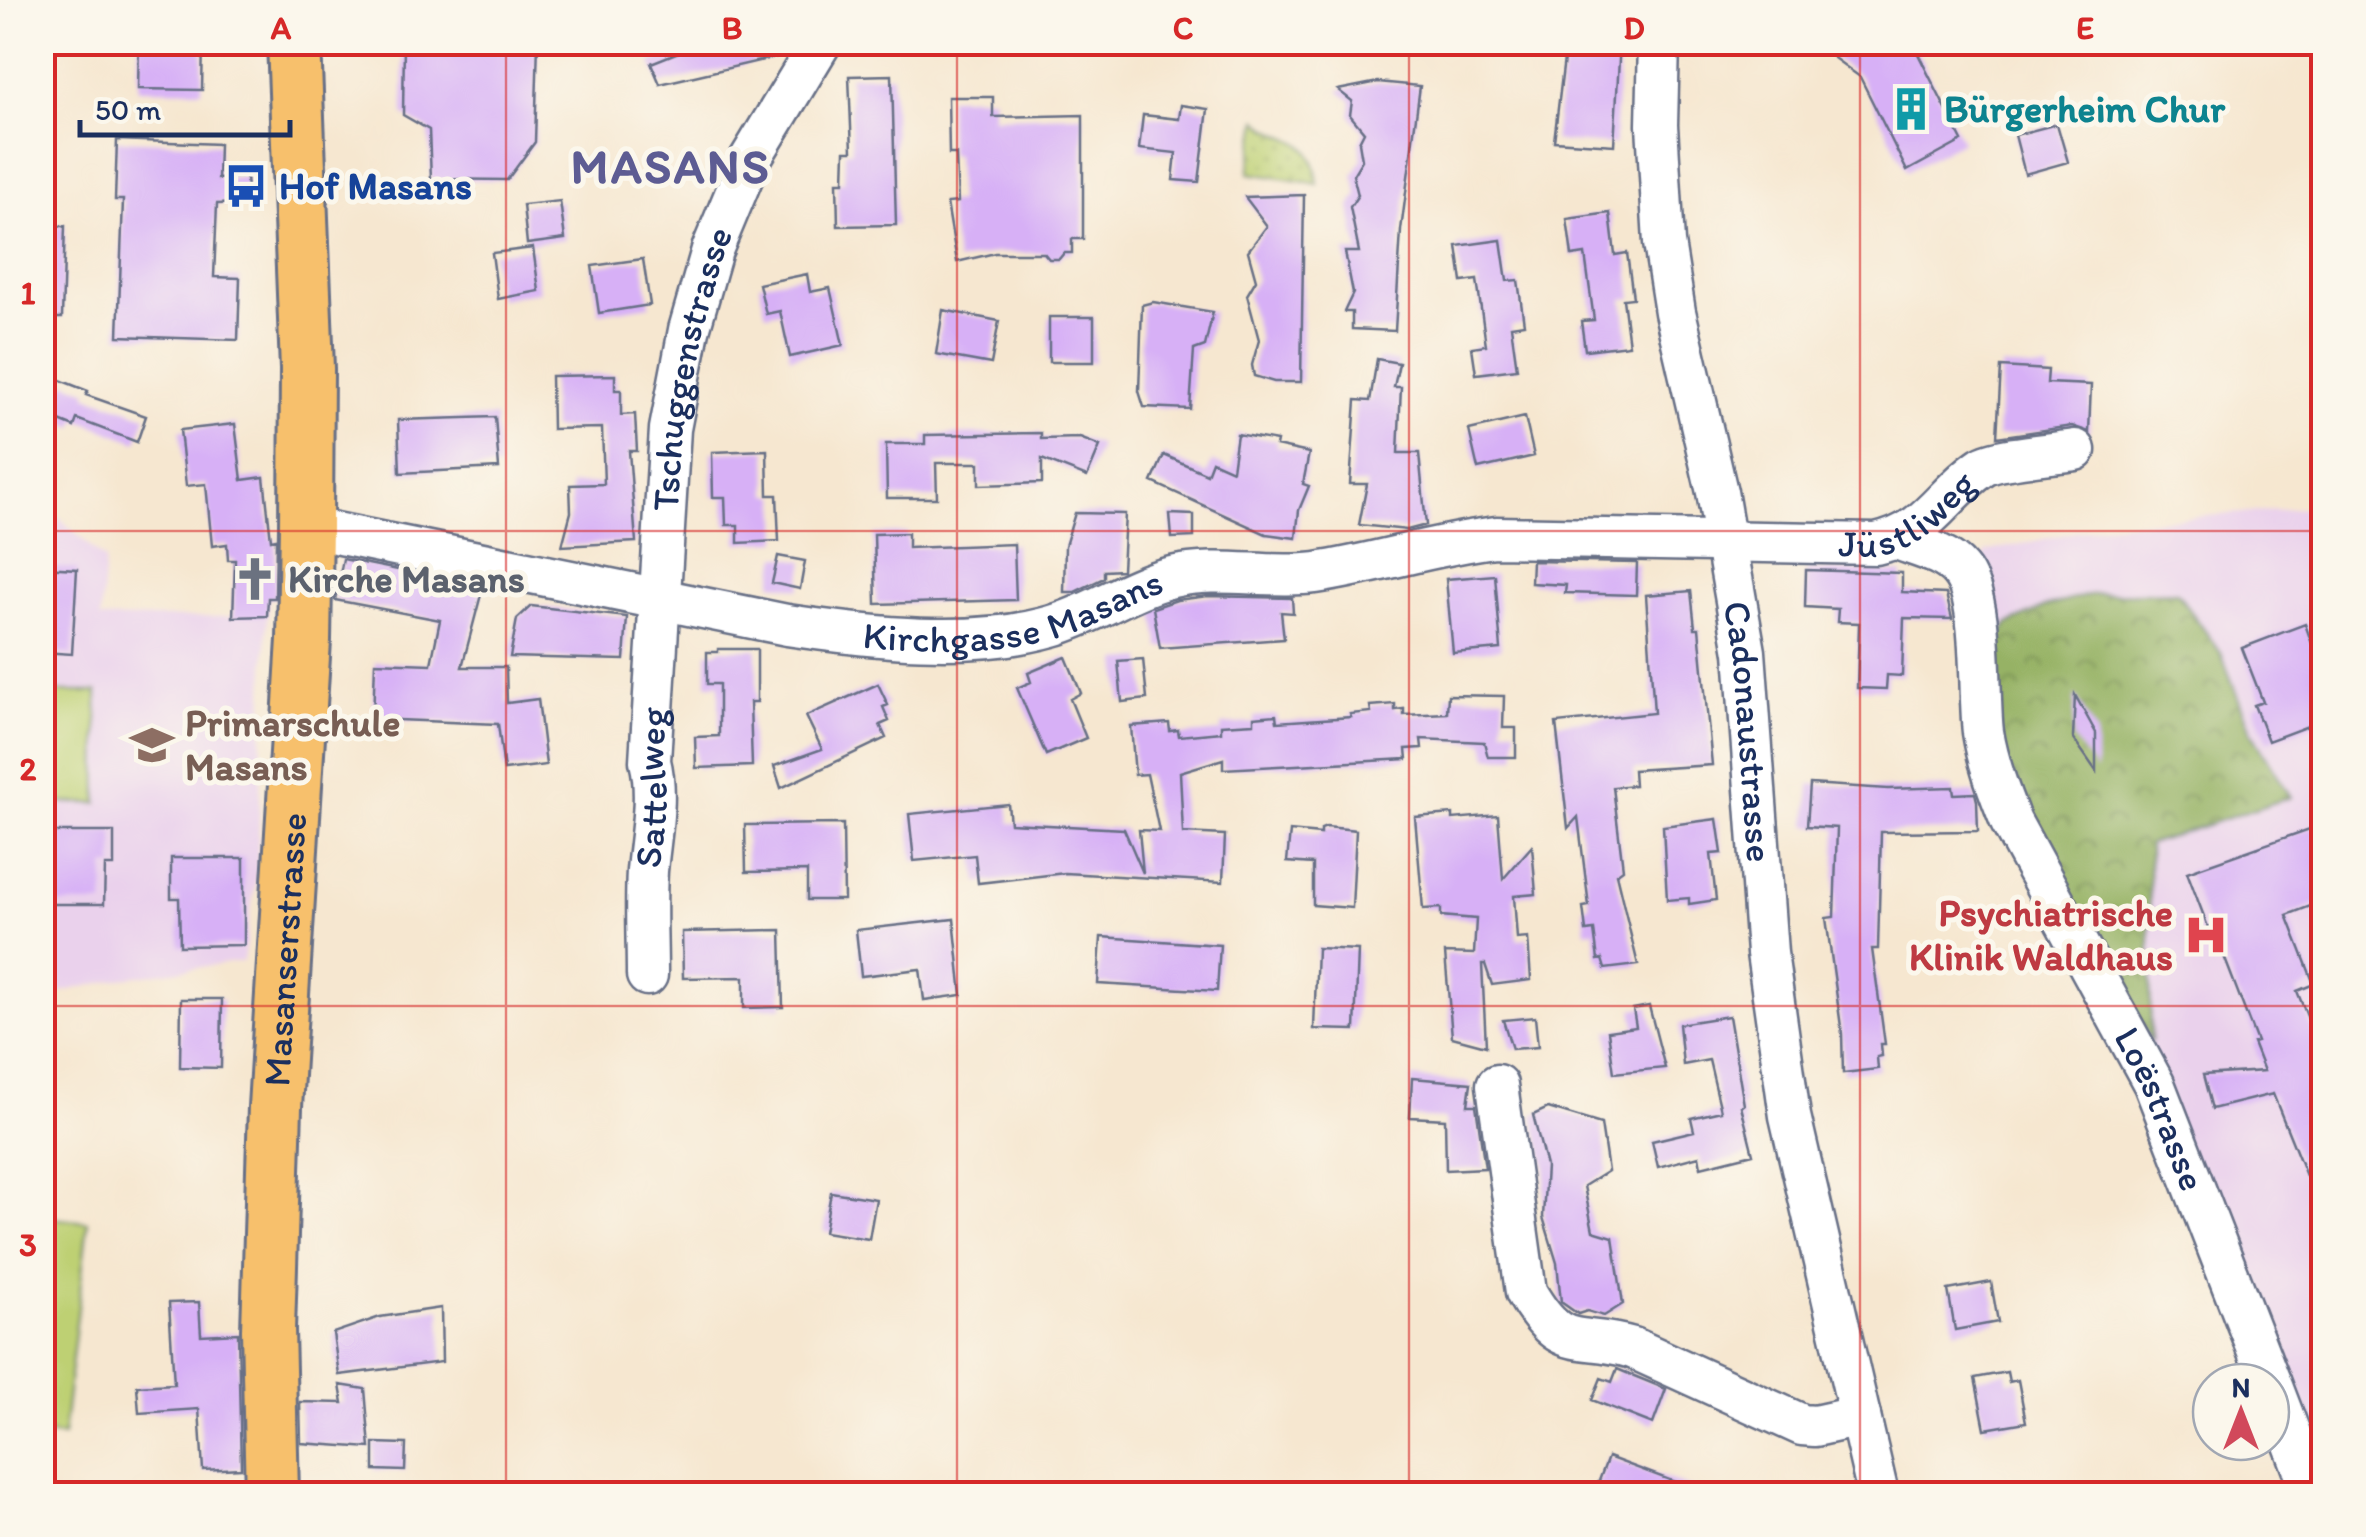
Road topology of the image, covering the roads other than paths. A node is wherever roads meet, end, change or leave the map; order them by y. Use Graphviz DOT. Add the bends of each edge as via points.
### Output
graph roads {
  1 [pos="294,42"];
  2 [pos="820,42"];
  3 [pos="1659,42"];
  4 [pos="2074,450"];
  5 [pos="306,527"];
  6 [pos="1898,539"];
  7 [pos="1726,542"];
  8 [pos="660,600"];
  9 [pos="647,975"];
  10 [pos="1497,1084"];
  11 [pos="2262,1362"];
  12 [pos="1860,1416"];
  13 [pos="2291,1437"];
  14 [pos="272,1494"];
  15 [pos="1878,1494"];
  16 [pos="2313,1494"];
  1 -- 5 [label="main road, Masanserstrasse"];
  2 -- 8 [label="street, Tschuggenstrasse" via="750,161 712,250 688,330 670,430"];
  3 -- 7 [label="street, Cadonaustrasse" via="1666,256"];
  4 -- 6 [label="street, Jüstliweg" via="1984,464"];
  5 -- 8 [label="street, Kirchgasse Masans"];
  5 -- 14 [label="main road, Masanserstrasse" via="272,1180"];
  6 -- 7 [label="street, Jüstliweg" via="1855,546"];
  6 -- 11 [label="street, Loëstrasse" via="1962,571 1975,609 1984,732 2010,822 2154,1084"];
  7 -- 8 [label="street, Kirchgasse Masans" via="1512,536 1316,573 1175,576 1078,618 983,637 842,633"];
  7 -- 12 [label="street, Cadonaustrasse" via="1744,652 1767,952 1790,1116"];
  8 -- 9 [label="street, Sattelweg"];
  10 -- 12 [label="street" via="1526,1292 1558,1332 1576,1341 1633,1348 1802,1425"];
  12 -- 15 [label="street, Cadonaustrasse"];
  13 -- 16 [label="street, Loëstrasse"];
}
